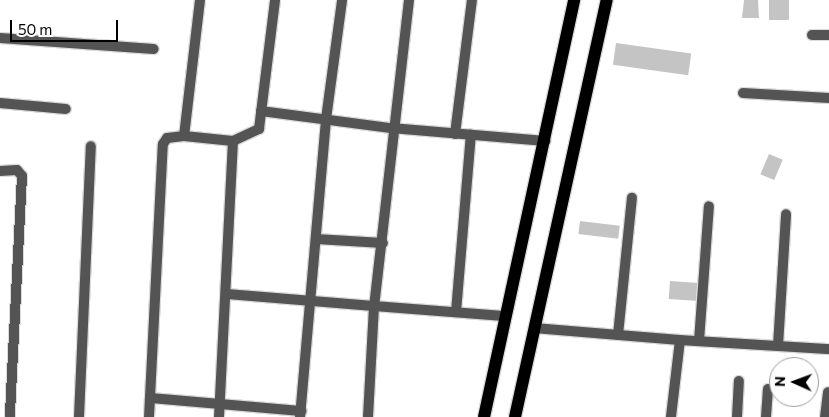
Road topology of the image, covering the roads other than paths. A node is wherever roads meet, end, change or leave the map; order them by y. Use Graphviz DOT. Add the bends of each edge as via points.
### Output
graph roads {
  1 [pos="200,0"];
  2 [pos="275,0"];
  3 [pos="342,0"];
  4 [pos="409,0"];
  5 [pos="472,0"];
  6 [pos="574,0"];
  7 [pos="607,0"];
  8 [pos="812,35"];
  9 [pos="829,35"];
  10 [pos="0,38"];
  11 [pos="154,49"];
  12 [pos="743,93"];
  13 [pos="829,98"];
  14 [pos="0,103"];
  15 [pos="66,109"];
  16 [pos="261,110"];
  17 [pos="326,119"];
  18 [pos="391,128"];
  19 [pos="455,134"];
  20 [pos="471,135"];
  21 [pos="184,136"];
  22 [pos="233,141"];
  23 [pos="545,141"];
  24 [pos="91,146"];
  25 [pos="0,171"];
  26 [pos="632,198"];
  27 [pos="709,206"];
  28 [pos="786,214"];
  29 [pos="316,239"];
  30 [pos="383,242"];
  31 [pos="227,294"];
  32 [pos="311,301"];
  33 [pos="374,306"];
  34 [pos="456,312"];
  35 [pos="504,316"];
  36 [pos="534,328"];
  37 [pos="618,335"];
  38 [pos="680,340"];
  39 [pos="699,341"];
  40 [pos="778,346"];
  41 [pos="829,349"];
  42 [pos="739,381"];
  43 [pos="768,389"];
  44 [pos="828,392"];
  45 [pos="150,398"];
  46 [pos="221,402"];
  47 [pos="301,414"];
  48 [pos="10,417"];
  49 [pos="79,417"];
  50 [pos="149,417"];
  51 [pos="219,417"];
  52 [pos="368,417"];
  53 [pos="484,417"];
  54 [pos="515,417"];
  55 [pos="671,417"];
  56 [pos="737,417"];
  57 [pos="766,417"];
  58 [pos="825,417"];
  1 -- 21 [label="street"];
  2 -- 16 [label="street"];
  3 -- 17 [label="street"];
  4 -- 18 [label="street"];
  5 -- 19 [label="street"];
  6 -- 23 [label="main road"];
  7 -- 36 [label="main road"];
  8 -- 9 [label="street"];
  10 -- 11 [label="street"];
  12 -- 13 [label="street"];
  14 -- 15 [label="street"];
  16 -- 17 [label="street"];
  16 -- 22 [label="street" via="258,129"];
  17 -- 18 [label="street"];
  17 -- 29 [label="street"];
  18 -- 19 [label="street"];
  18 -- 30 [label="street"];
  19 -- 20 [label="street"];
  20 -- 23 [label="street"];
  20 -- 34 [label="street"];
  21 -- 22 [label="street"];
  21 -- 45 [label="street" via="167,138 163,144"];
  22 -- 31 [label="street"];
  23 -- 35 [label="main road"];
  24 -- 49 [label="street"];
  25 -- 48 [label="street" via="17,170 22,176"];
  26 -- 37 [label="street"];
  27 -- 39 [label="street"];
  28 -- 40 [label="street"];
  29 -- 30 [label="street"];
  29 -- 32 [label="street"];
  30 -- 33 [label="street"];
  31 -- 32 [label="street"];
  31 -- 46 [label="street"];
  32 -- 33 [label="street"];
  32 -- 47 [label="street"];
  33 -- 34 [label="street"];
  33 -- 52 [label="street"];
  34 -- 35 [label="street"];
  35 -- 53 [label="main road"];
  36 -- 37 [label="street"];
  36 -- 54 [label="main road"];
  37 -- 38 [label="street"];
  38 -- 39 [label="street"];
  38 -- 55 [label="street"];
  39 -- 40 [label="street"];
  40 -- 41 [label="street"];
  42 -- 56 [label="street"];
  43 -- 57 [label="street"];
  44 -- 58 [label="street"];
  45 -- 46 [label="street"];
  45 -- 50 [label="street"];
  46 -- 47 [label="street"];
  46 -- 51 [label="street"];
}
